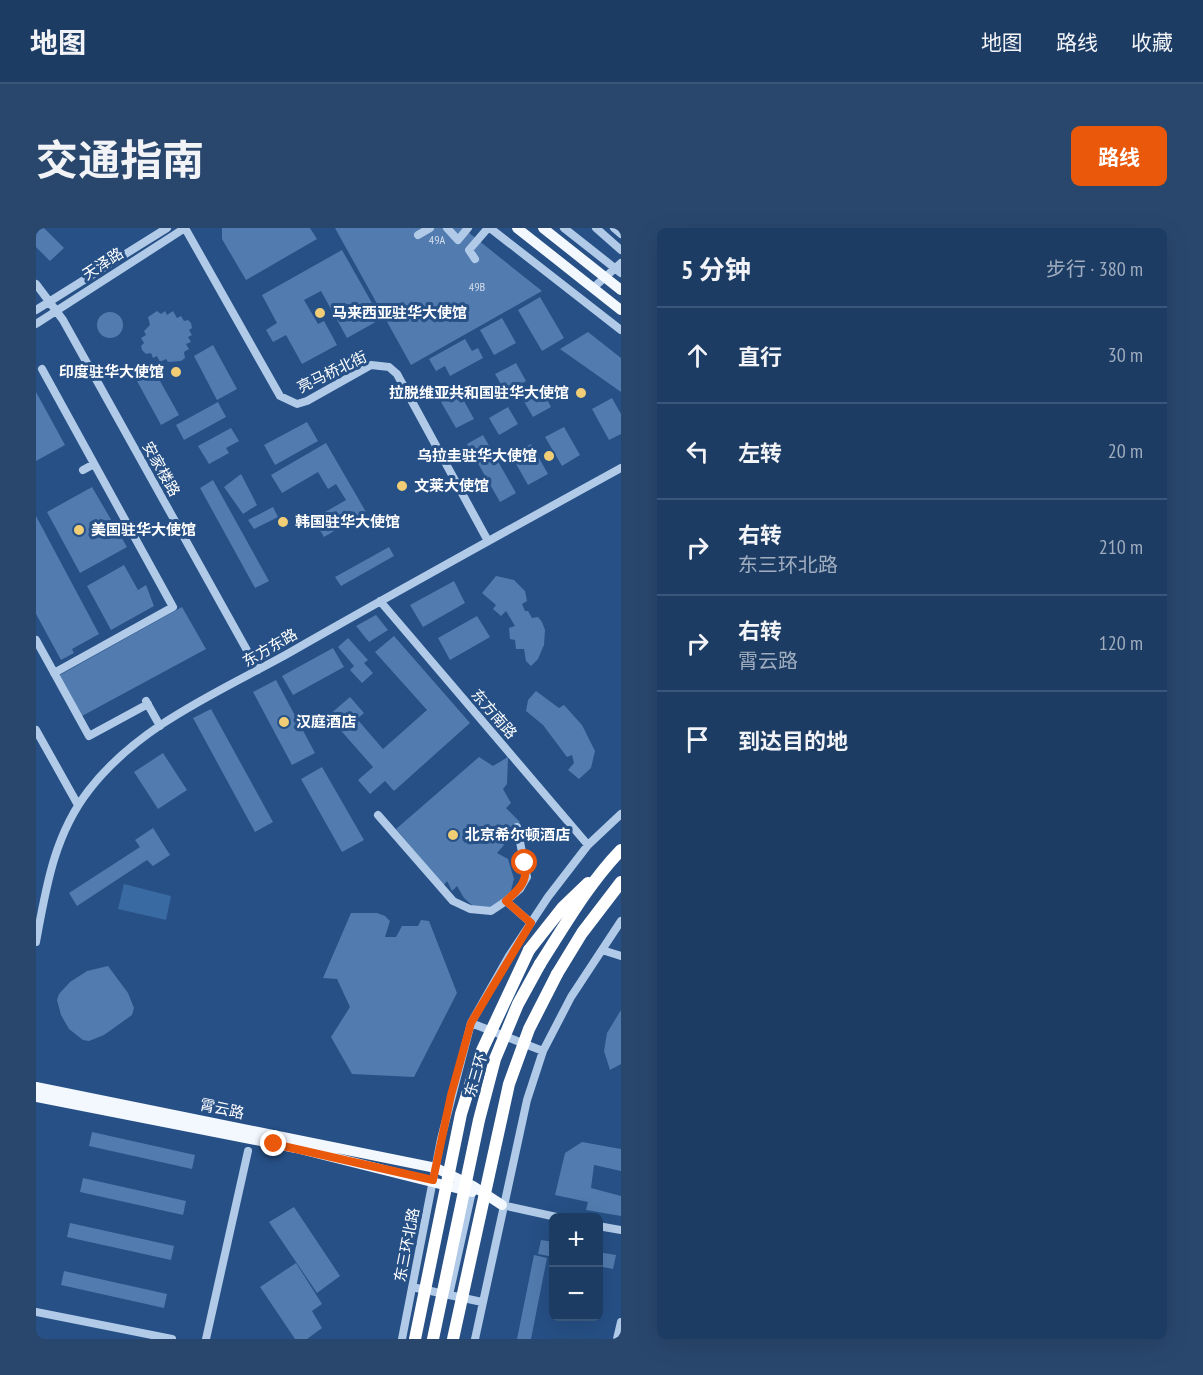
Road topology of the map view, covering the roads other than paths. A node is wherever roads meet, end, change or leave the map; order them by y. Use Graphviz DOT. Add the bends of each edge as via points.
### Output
graph roads {
  1 [pos="167,228"];
  2 [pos="185,228"];
  3 [pos="430,228"];
  4 [pos="447,228"];
  5 [pos="468,228"];
  6 [pos="489,228"];
  7 [pos="517,228"];
  8 [pos="543,228"];
  9 [pos="564,228"];
  10 [pos="596,228"];
  11 [pos="614,228"];
  12 [pos="621,234"];
  13 [pos="418,235"];
  14 [pos="621,250"];
  15 [pos="475,259"];
  16 [pos="619,268"];
  17 [pos="606,277"];
  18 [pos="36,284"];
  19 [pos="593,288"];
  20 [pos="621,290"];
  21 [pos="51,300"];
  22 [pos="36,310"];
  23 [pos="57,310"];
  24 [pos="621,310"];
  25 [pos="36,324"];
  26 [pos="621,330"];
  27 [pos="42,369"];
  28 [pos="94,464"];
  29 [pos="621,468"];
  30 [pos="83,470"];
  31 [pos="489,541"];
  32 [pos="380,601"];
  33 [pos="36,640"];
  34 [pos="258,670"];
  35 [pos="54,673"];
  36 [pos="160,726"];
  37 [pos="36,730"];
  38 [pos="78,805"];
  39 [pos="621,814"];
  40 [pos="378,815"];
  41 [pos="517,827"];
  42 [pos="588,845"];
  43 [pos="621,850"];
  44 [pos="610,861"];
  45 [pos="621,882"];
  46 [pos="506,901"];
  47 [pos="621,921"];
  48 [pos="531,923"];
  49 [pos="36,942"];
  50 [pos="602,950"];
  51 [pos="621,956"];
  52 [pos="471,1023"];
  53 [pos="543,1051"];
  54 [pos="36,1087"];
  55 [pos="36,1097"];
  56 [pos="248,1151"];
  57 [pos="436,1168"];
  58 [pos="433,1180"];
  59 [pos="473,1189"];
  60 [pos="502,1205"];
  61 [pos="549,1215"];
  62 [pos="603,1227"];
  63 [pos="621,1230"];
  64 [pos="412,1287"];
  65 [pos="449,1295"];
  66 [pos="482,1302"];
  67 [pos="36,1312"];
  68 [pos="621,1322"];
  69 [pos="172,1339"];
  70 [pos="206,1339"];
  71 [pos="402,1339"];
  72 [pos="415,1339"];
  73 [pos="433,1339"];
  74 [pos="453,1339"];
  75 [pos="475,1339"];
  76 [pos="617,1339"];
  1 -- 21 [label="street, 天泽路"];
  2 -- 23 [label="street, 天泽路"];
  2 -- 31 [label="street, 亮马桥北街" via="280,396 297,404 307,401 371,365 389,367 397,374"];
  3 -- 13 [label="street"];
  4 -- 5 [label="street" via="458,240"];
  6 -- 15 [label="street" via="469,250"];
  6 -- 26 [label="street"];
  7 -- 19 [label="main road"];
  8 -- 17 [label="main road"];
  9 -- 16 [label="street"];
  10 -- 14 [label="street"];
  11 -- 12 [label="street"];
  16 -- 17 [label="street"];
  17 -- 19 [label="street"];
  17 -- 20 [label="main road"];
  18 -- 21 [label="street, 安家楼路"];
  19 -- 24 [label="main road"];
  21 -- 22 [label="street, 天泽路"];
  21 -- 23 [label="street, 安家楼路"];
  23 -- 25 [label="street, 天泽路"];
  23 -- 34 [label="street, 安家楼路"];
  27 -- 28 [label="street"];
  28 -- 30 [label="street"];
  28 -- 35 [label="street" via="173,607"];
  29 -- 31 [label="street, 东方东路"];
  31 -- 32 [label="street, 东方东路"];
  32 -- 34 [label="street, 东方东路"];
  32 -- 42 [label="street, 东方南路"];
  33 -- 35 [label="street"];
  34 -- 36 [label="street, 东方东路"];
  35 -- 36 [label="street" via="89,736 147,703"];
  36 -- 38 [label="street, 东方东路" via="120,756"];
  37 -- 38 [label="street"];
  38 -- 49 [label="street, 东方东路" via="53,857"];
  39 -- 42 [label="street, 东三环北路"];
  40 -- 46 [label="street" via="453,902 490,911"];
  41 -- 46 [label="street" via="527,877"];
  42 -- 48 [label="street, 东三环北路"];
  43 -- 44 [label="highway, 东三环"];
  44 -- 72 [label="highway, bridge" via="564,907 529,950 478,1059 461,1114"];
  44 -- 73 [label="highway, 东三环, bridge" via="540,964 495,1059"];
  45 -- 74 [label="highway, bridge" via="582,933 529,1029 509,1084"];
  46 -- 48 [label="street"];
  47 -- 50 [label="street"];
  48 -- 52 [label="street, 东三环北路"];
  50 -- 51 [label="street"];
  50 -- 53 [label="street" via="571,997"];
  52 -- 53 [label="street"];
  52 -- 57 [label="street, 东三环北路"];
  53 -- 60 [label="street"];
  54 -- 57 [label="main road, 霄云路"];
  55 -- 58 [label="main road, 霄云路" via="296,1148"];
  56 -- 70 [label="street"];
  57 -- 58 [label="street, 东三环北路"];
  57 -- 59 [label="main road, 霄云路"];
  58 -- 59 [label="main road, 霄云路"];
  58 -- 64 [label="street, 东三环北路"];
  59 -- 60 [label="main road"];
  59 -- 65 [label="street"];
  60 -- 61 [label="street"];
  60 -- 66 [label="street"];
  62 -- 63 [label="street"];
  64 -- 65 [label="street"];
  64 -- 71 [label="street, 东三环北路"];
  65 -- 66 [label="street"];
  66 -- 75 [label="street"];
  67 -- 69 [label="street"];
  68 -- 76 [label="street"];
}
